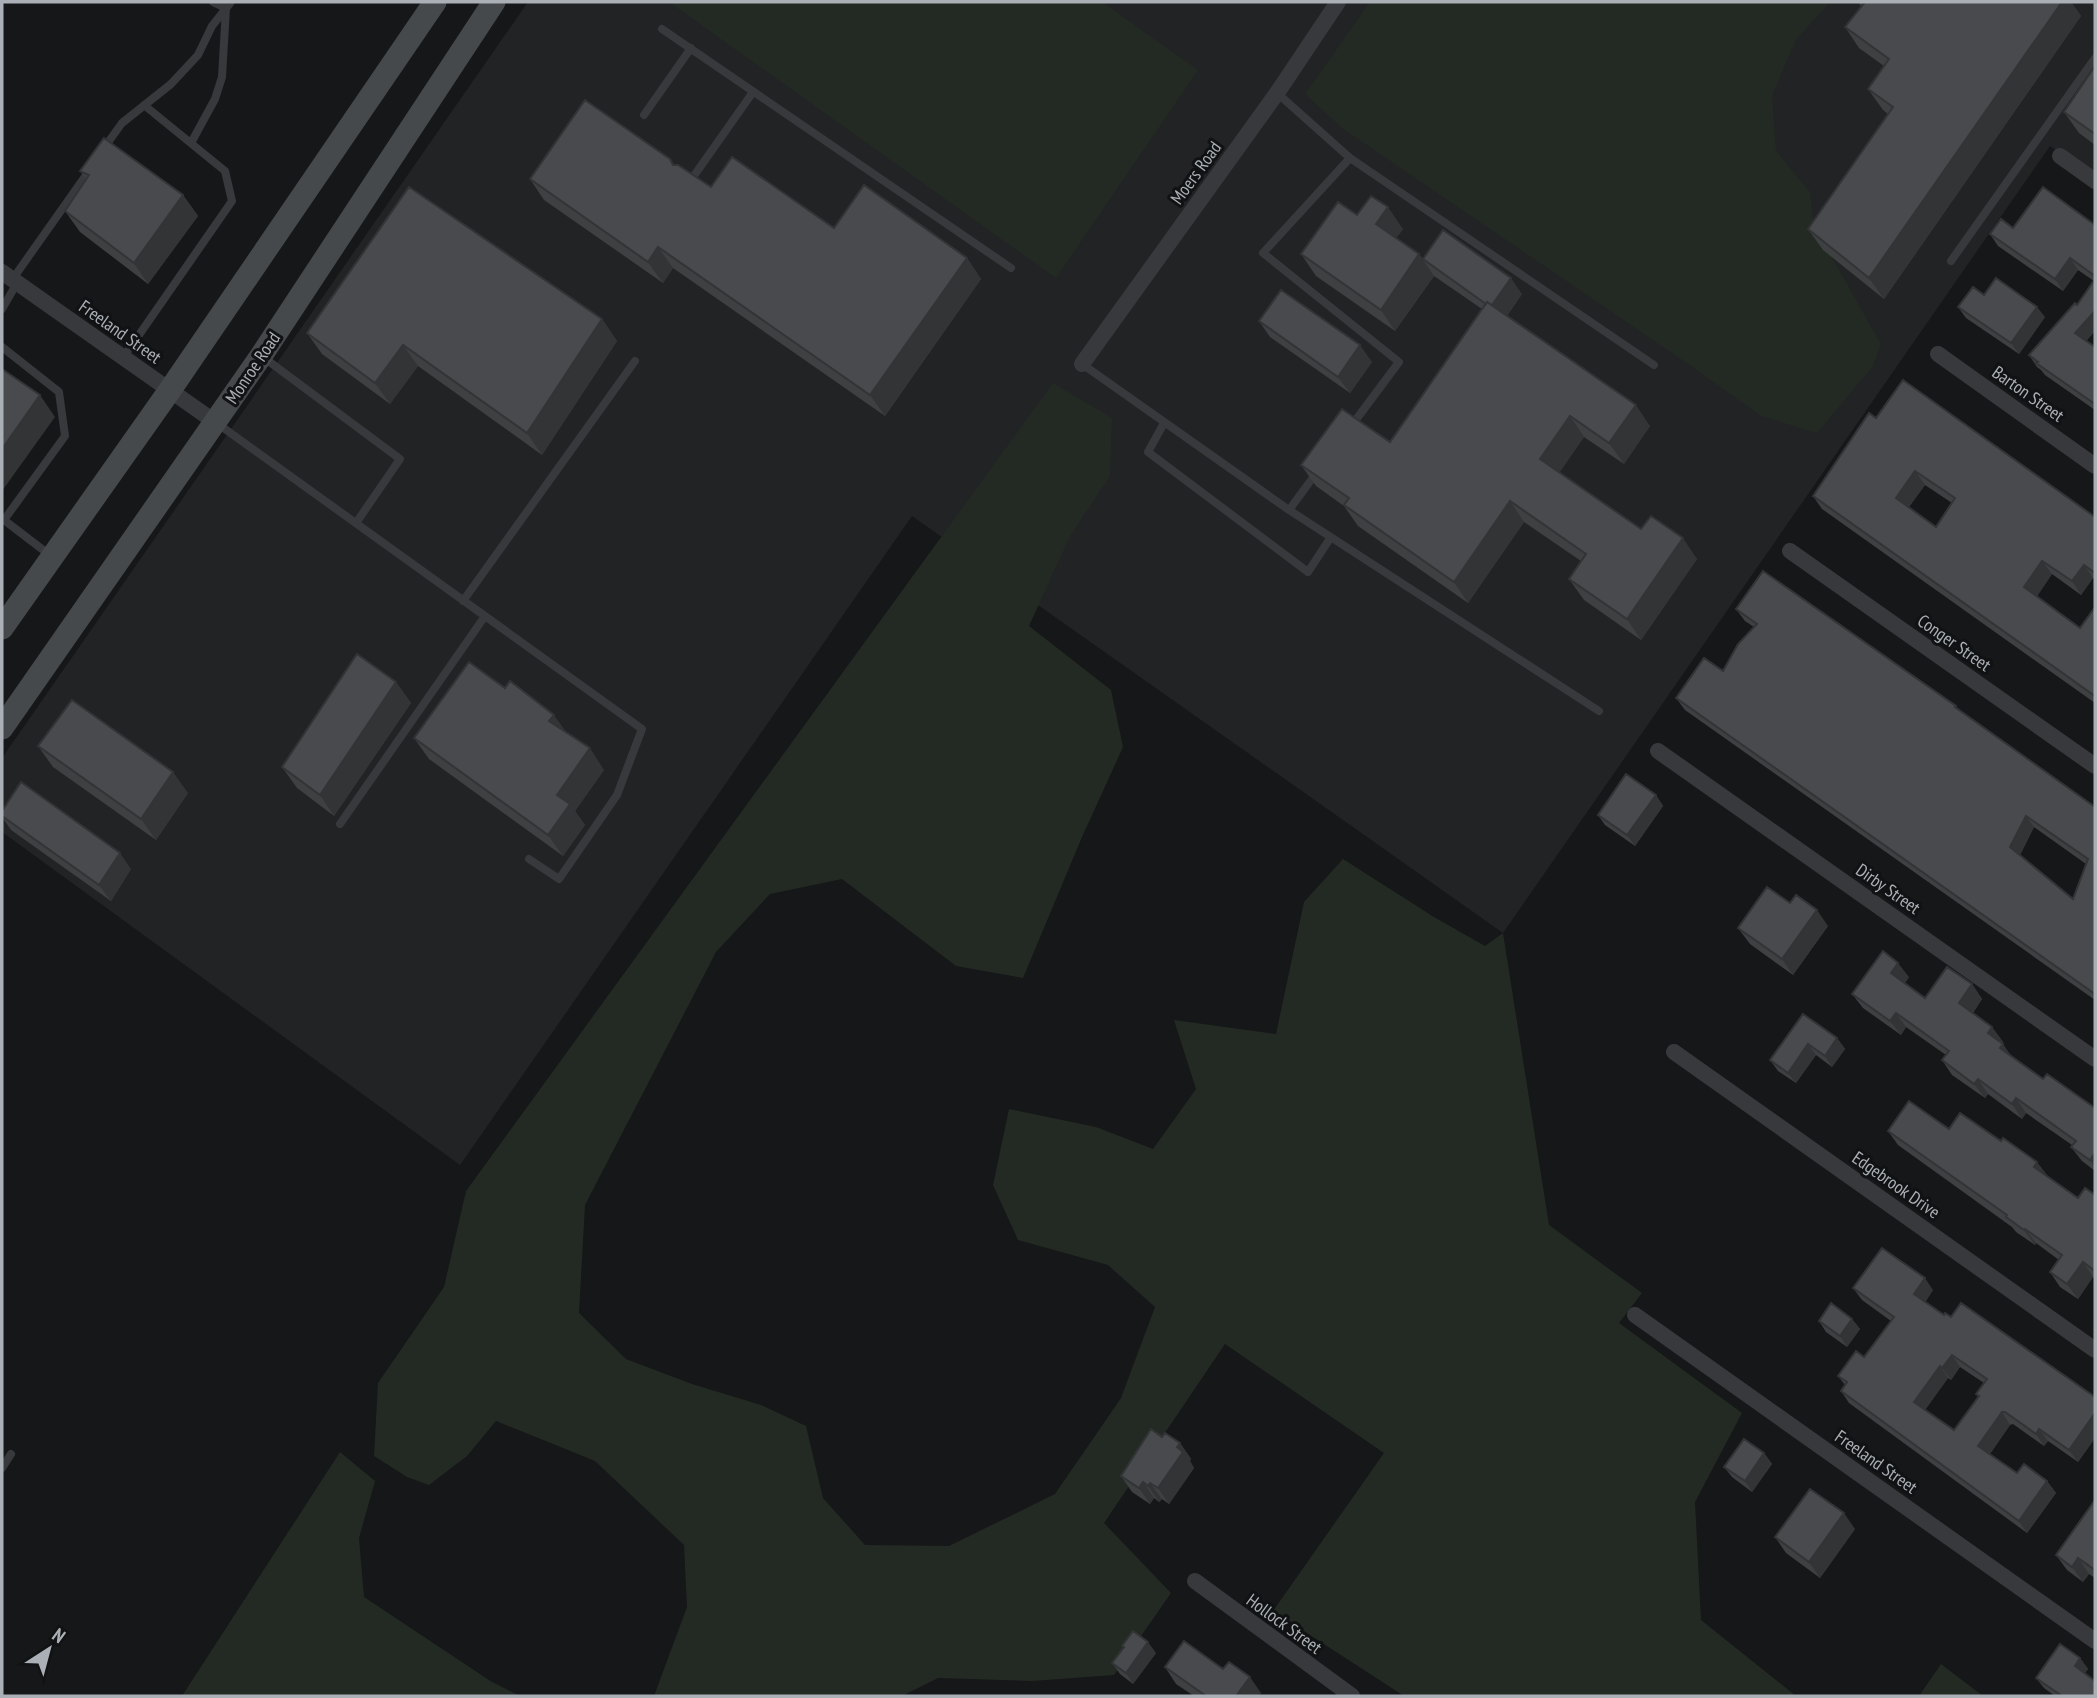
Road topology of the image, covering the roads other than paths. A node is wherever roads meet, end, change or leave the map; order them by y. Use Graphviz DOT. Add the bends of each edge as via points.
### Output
graph roads {
  1 [pos="213,2"];
  2 [pos="435,2"];
  3 [pos="494,2"];
  4 [pos="1338,2"];
  5 [pos="229,5"];
  6 [pos="662,29"];
  7 [pos="691,48"];
  8 [pos="2095,58"];
  9 [pos="753,92"];
  10 [pos="1277,93"];
  11 [pos="144,105"];
  12 [pos="644,115"];
  13 [pos="191,143"];
  14 [pos="2060,156"];
  15 [pos="1350,158"];
  16 [pos="691,180"];
  17 [pos="2095,181"];
  18 [pos="1951,261"];
  19 [pos="1011,268"];
  20 [pos="10,278"];
  21 [pos="2,309"];
  22 [pos="2,347"];
  23 [pos="1938,354"];
  24 [pos="261,356"];
  25 [pos="123,358"];
  26 [pos="635,362"];
  27 [pos="1082,364"];
  28 [pos="1654,365"];
  29 [pos="170,390"];
  30 [pos="215,422"];
  31 [pos="1164,423"];
  32 [pos="1344,436"];
  33 [pos="2095,466"];
  34 [pos="1321,468"];
  35 [pos="1289,510"];
  36 [pos="356,523"];
  37 [pos="1331,537"];
  38 [pos="1790,551"];
  39 [pos="52,557"];
  40 [pos="463,601"];
  41 [pos="485,617"];
  42 [pos="2,628"];
  43 [pos="1599,711"];
  44 [pos="2,728"];
  45 [pos="1658,751"];
  46 [pos="2095,766"];
  47 [pos="340,824"];
  48 [pos="529,859"];
  49 [pos="1674,1052"];
  50 [pos="2095,1059"];
  51 [pos="1635,1315"];
  52 [pos="2095,1350"];
  53 [pos="11,1454"];
  54 [pos="2,1468"];
  55 [pos="1195,1581"];
  56 [pos="2095,1641"];
  57 [pos="1352,1696"];
  1 -- 5 [label="lane"];
  2 -- 29 [label="main road"];
  3 -- 24 [label="main road, Monroe Road"];
  4 -- 10 [label="street, Moers Road"];
  5 -- 11 [label="lane" via="198,55"];
  5 -- 13 [label="lane" via="222,77"];
  6 -- 7 [label="lane"];
  7 -- 9 [label="lane"];
  7 -- 12 [label="lane"];
  8 -- 18 [label="lane"];
  9 -- 16 [label="lane"];
  9 -- 19 [label="lane"];
  10 -- 15 [label="lane"];
  10 -- 27 [label="street, Moers Road"];
  11 -- 13 [label="lane"];
  11 -- 20 [label="lane" via="122,122"];
  13 -- 25 [label="lane" via="225,171 232,201"];
  14 -- 17 [label="street"];
  15 -- 28 [label="lane"];
  15 -- 32 [label="lane" via="1263,253 1399,362"];
  20 -- 21 [label="lane"];
  20 -- 25 [label="street, Freeland Street"];
  22 -- 39 [label="lane" via="59,391 65,436 4,520"];
  23 -- 33 [label="street, Barton Street"];
  24 -- 30 [label="main road, Monroe Road"];
  24 -- 36 [label="lane" via="400,459"];
  25 -- 29 [label="street, Freeland Street"];
  26 -- 40 [label="lane"];
  27 -- 31 [label="lane"];
  29 -- 30 [label="street, Freeland Street"];
  29 -- 39 [label="main road"];
  30 -- 36 [label="lane"];
  30 -- 44 [label="main road, Monroe Road"];
  31 -- 35 [label="lane"];
  31 -- 37 [label="lane" via="1148,452 1308,572"];
  34 -- 35 [label="lane"];
  35 -- 37 [label="lane"];
  36 -- 40 [label="lane"];
  37 -- 43 [label="lane"];
  38 -- 46 [label="street, Conger Street"];
  39 -- 42 [label="main road"];
  40 -- 41 [label="lane"];
  41 -- 47 [label="lane"];
  41 -- 48 [label="lane" via="642,729 617,795 559,880"];
  45 -- 50 [label="street, Dirby Street"];
  49 -- 52 [label="street, Edgebrook Drive"];
  51 -- 56 [label="street, Freeland Street"];
  53 -- 54 [label="lane"];
  55 -- 57 [label="street, Hollock Street"];
}
